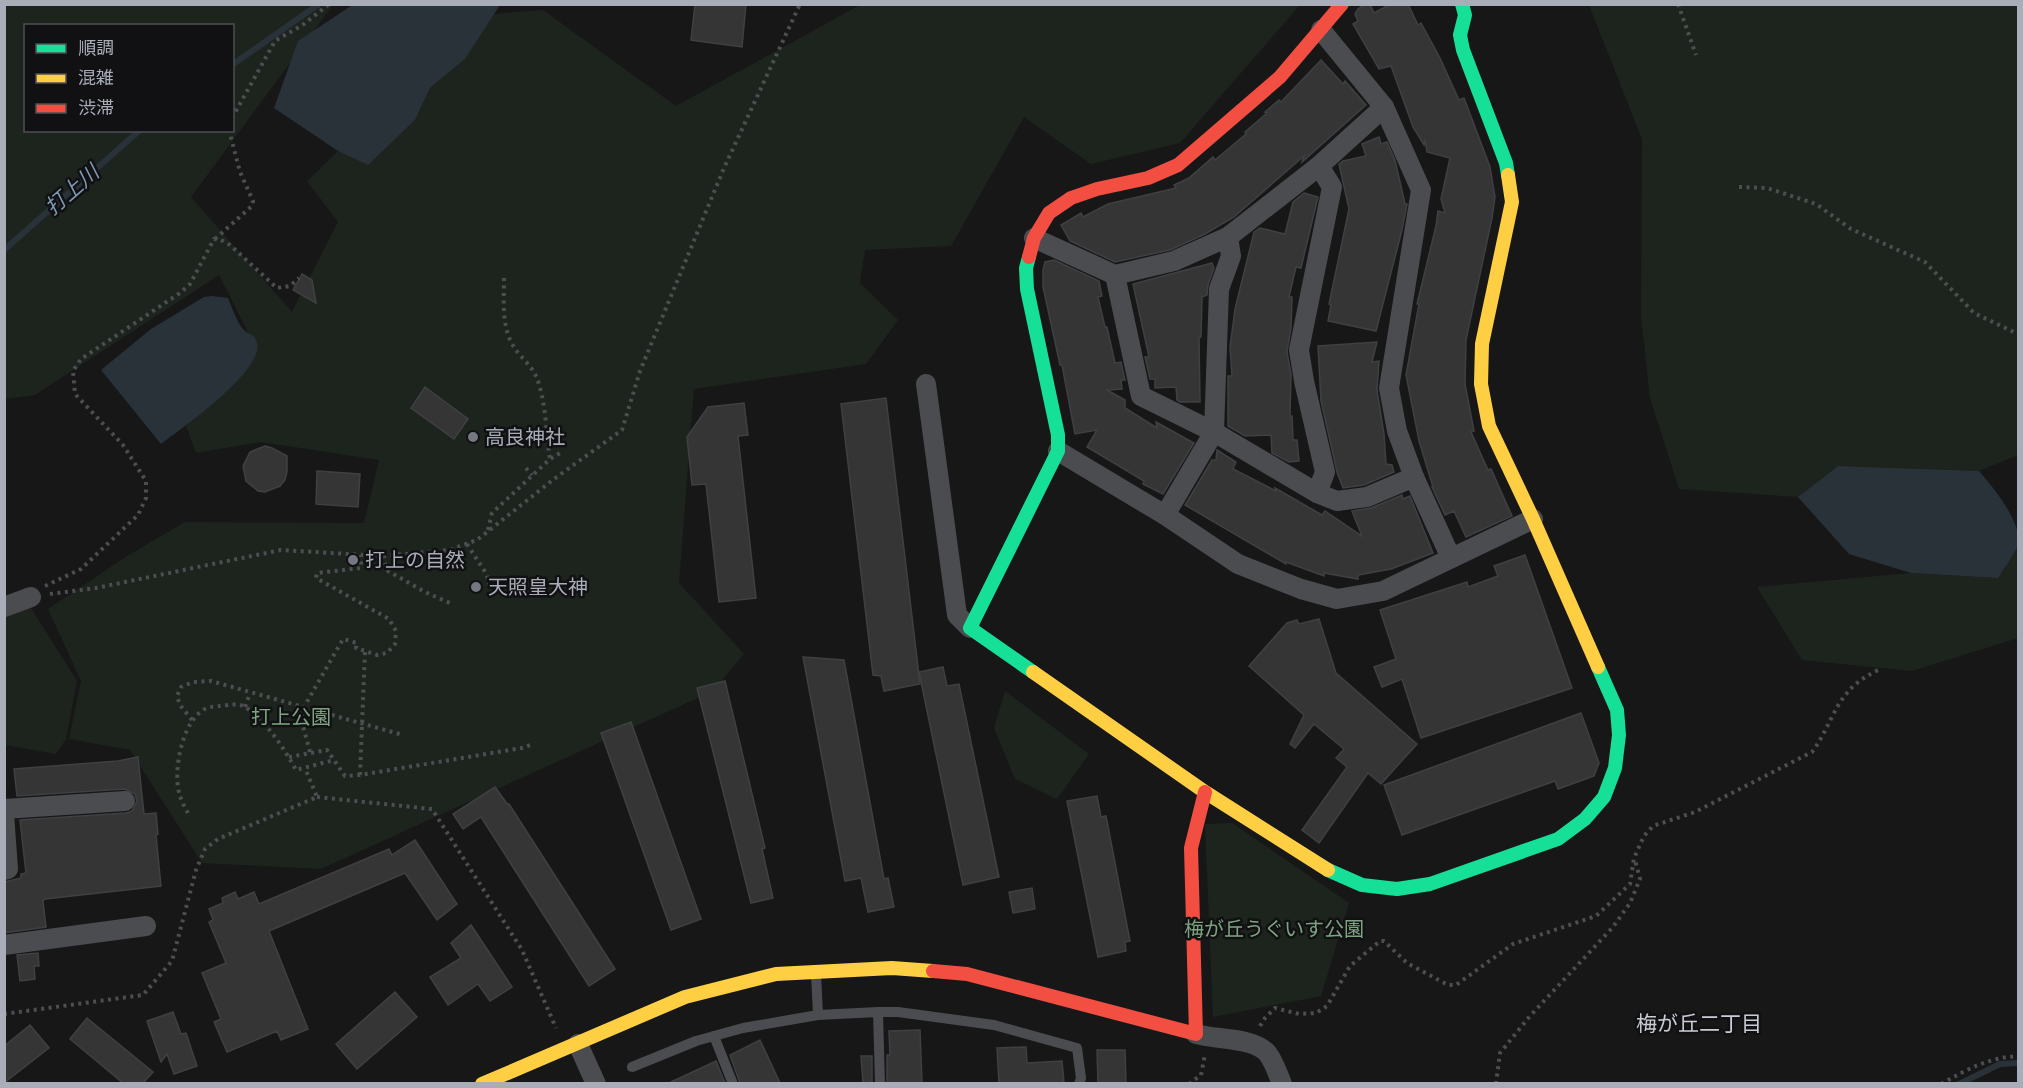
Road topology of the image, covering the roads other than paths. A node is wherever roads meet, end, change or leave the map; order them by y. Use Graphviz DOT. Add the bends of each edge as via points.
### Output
graph roads {
  1 [pos="1342,4"];
  2 [pos="1462,4"];
  3 [pos="1321,30"];
  4 [pos="1384,107"];
  5 [pos="1319,166"];
  6 [pos="1228,237"];
  7 [pos="1034,238"];
  8 [pos="1115,276"];
  9 [pos="926,384"];
  10 [pos="1214,432"];
  11 [pos="1058,451"];
  12 [pos="1414,477"];
  13 [pos="1317,493"];
  14 [pos="1165,515"];
  15 [pos="1533,519"];
  16 [pos="1451,558"];
  17 [pos="31,597"];
  18 [pos="4,606"];
  19 [pos="970,628"];
  20 [pos="1205,792"];
  21 [pos="125,801"];
  22 [pos="4,809"];
  23 [pos="4,814"];
  24 [pos="4,870"];
  25 [pos="146,926"];
  26 [pos="4,945"];
  27 [pos="816,972"];
  28 [pos="878,1012"];
  29 [pos="818,1015"];
  30 [pos="714,1036"];
  31 [pos="1203,1036"];
  32 [pos="578,1044"];
  33 [pos="632,1067"];
  34 [pos="482,1083"];
  35 [pos="596,1083"];
  36 [pos="733,1083"];
  37 [pos="880,1083"];
  38 [pos="1079,1083"];
  39 [pos="1282,1083"];
  1 -- 3 [label="street"];
  2 -- 15 [label="street" via="1462,50 1506,163 1512,202 1482,344 1481,384 1489,426"];
  3 -- 4 [label="street"];
  3 -- 7 [label="street" via="1280,77 1178,165 1148,178 1071,198 1049,213"];
  4 -- 5 [label="street"];
  4 -- 12 [label="street" via="1421,190 1389,388 1397,431"];
  5 -- 6 [label="street"];
  5 -- 13 [label="street" via="1332,187 1299,350 1325,472"];
  6 -- 8 [label="street" via="1174,261"];
  6 -- 10 [label="street" via="1231,256 1219,289"];
  7 -- 8 [label="street"];
  7 -- 11 [label="street" via="1026,268 1027,290 1058,435"];
  8 -- 10 [label="street" via="1142,396"];
  9 -- 19 [label="street" via="957,615"];
  10 -- 13 [label="street"];
  10 -- 14 [label="street"];
  11 -- 14 [label="street"];
  11 -- 19 [label="street"];
  12 -- 13 [label="street" via="1367,497 1337,501"];
  12 -- 16 [label="street"];
  14 -- 16 [label="street" via="1239,564 1337,599 1383,591"];
  15 -- 16 [label="street"];
  15 -- 20 [label="street" via="1617,710 1615,768 1604,797 1585,819 1558,839 1430,884 1397,889 1362,885 1336,874"];
  17 -- 18 [label="street"];
  19 -- 20 [label="street"];
  20 -- 31 [label="street" via="1191,848"];
  21 -- 22 [label="street"];
  23 -- 24 [label="street" via="8,869"];
  25 -- 26 [label="street"];
  27 -- 29 [label="lane"];
  27 -- 31 [label="street" via="891,968 967,974"];
  27 -- 32 [label="street" via="776,974 685,997"];
  28 -- 29 [label="lane"];
  28 -- 37 [label="lane"];
  28 -- 38 [label="lane" via="994,1025 1077,1048"];
  29 -- 30 [label="lane"];
  30 -- 33 [label="lane"];
  30 -- 36 [label="lane"];
  31 -- 39 [label="street" via="1250,1042 1267,1053"];
  32 -- 34 [label="street"];
  32 -- 35 [label="street"];
}
